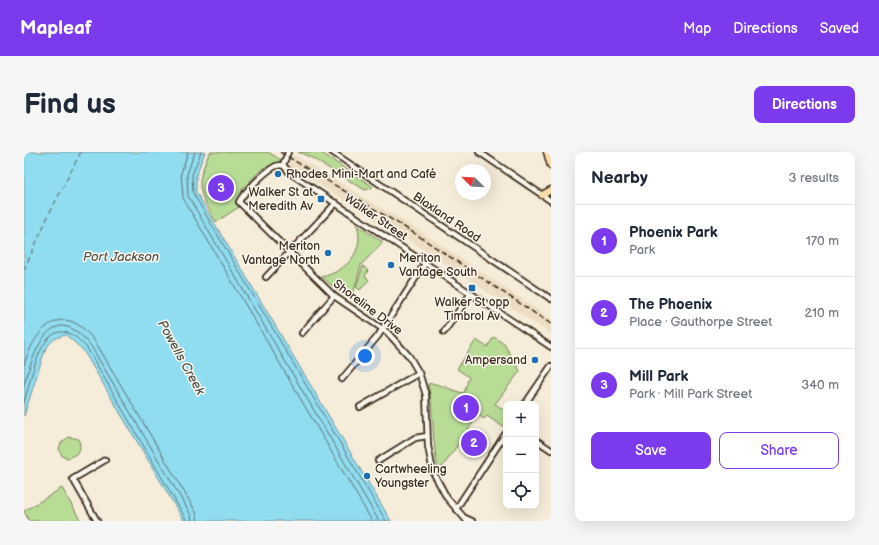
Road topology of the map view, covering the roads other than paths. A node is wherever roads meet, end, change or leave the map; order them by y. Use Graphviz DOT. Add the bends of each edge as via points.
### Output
graph roads {
  1 [pos="288,152"];
  2 [pos="332,152"];
  3 [pos="479,152"];
  4 [pos="547,152"];
  5 [pos="283,165"];
  6 [pos="551,166"];
  7 [pos="551,190"];
  8 [pos="542,195"];
  9 [pos="551,201"];
  10 [pos="336,203"];
  11 [pos="289,252"];
  12 [pos="426,262"];
  13 [pos="266,277"];
  14 [pos="471,293"];
  15 [pos="334,296"];
  16 [pos="551,299"];
  17 [pos="383,328"];
  18 [pos="444,332"];
  19 [pos="302,333"];
  20 [pos="551,347"];
  21 [pos="551,366"];
  22 [pos="419,373"];
  23 [pos="342,378"];
  24 [pos="527,401"];
  25 [pos="360,408"];
  26 [pos="427,436"];
  27 [pos="503,437"];
  28 [pos="539,442"];
  29 [pos="551,450"];
  30 [pos="105,460"];
  31 [pos="378,461"];
  32 [pos="456,510"];
  33 [pos="466,519"];
  34 [pos="97,521"];
  35 [pos="472,521"];
  1 -- 5 [label="street"];
  2 -- 16 [label="street, Blaxland Road"];
  3 -- 8 [label="street"];
  4 -- 6 [label="highway"];
  5 -- 10 [label="street, Walker Street" via="290,173"];
  5 -- 11 [label="street, Shoreline Drive" via="268,171 239,202"];
  7 -- 8 [label="highway"];
  8 -- 9 [label="street"];
  10 -- 11 [label="street"];
  10 -- 12 [label="street, Walker Street"];
  11 -- 13 [label="street"];
  11 -- 15 [label="street, Shoreline Drive"];
  12 -- 14 [label="street, Walker Street"];
  12 -- 17 [label="street"];
  14 -- 18 [label="street"];
  14 -- 20 [label="street, Walker Street"];
  15 -- 17 [label="street, Shoreline Drive"];
  15 -- 19 [label="street"];
  17 -- 22 [label="street, Shoreline Drive" via="401,345"];
  17 -- 23 [label="street"];
  21 -- 24 [label="street"];
  22 -- 25 [label="street"];
  22 -- 26 [label="street, Shoreline Drive" via="427,404"];
  26 -- 31 [label="street" via="415,438"];
  26 -- 32 [label="street, Shoreline Drive" via="435,476"];
  27 -- 32 [label="street"];
  28 -- 29 [label="street"];
  30 -- 34 [label="street" via="73,479"];
  32 -- 33 [label="street, Shoreline Drive"];
  33 -- 35 [label="street, Shoreline Drive"];
}
